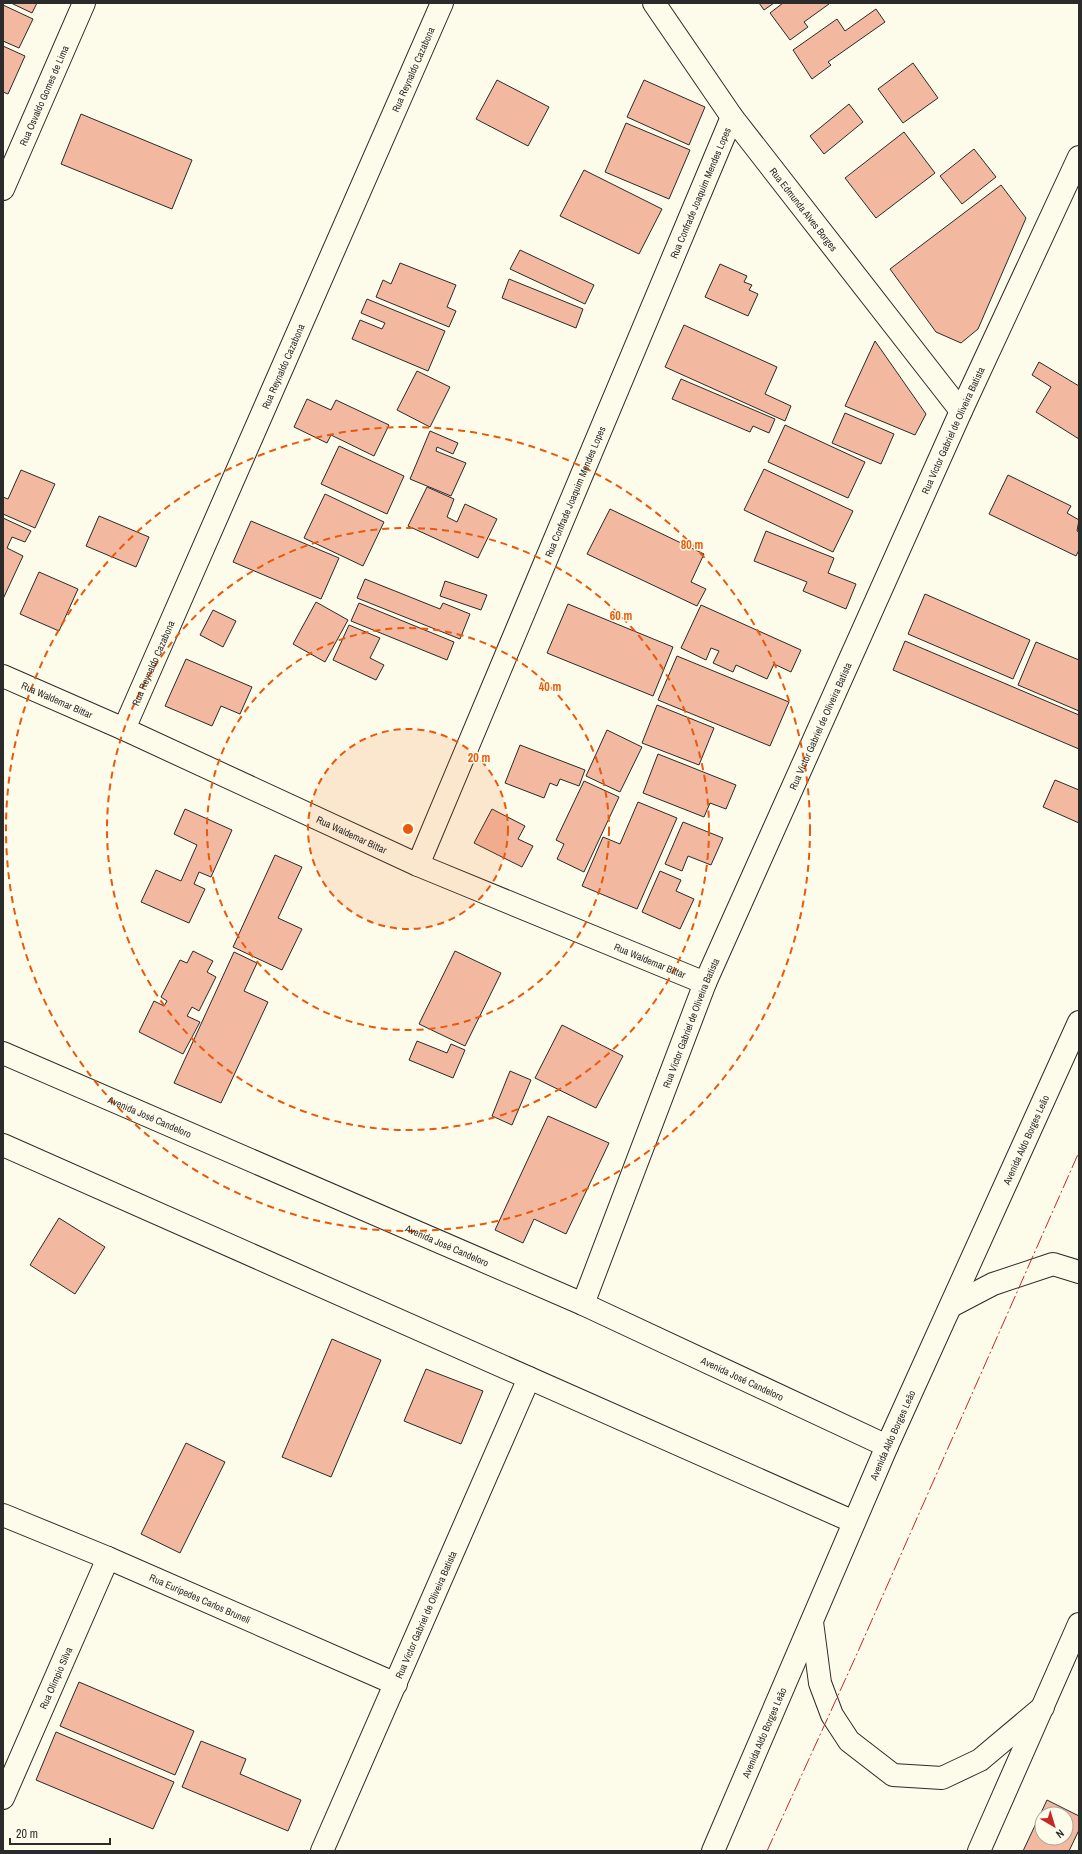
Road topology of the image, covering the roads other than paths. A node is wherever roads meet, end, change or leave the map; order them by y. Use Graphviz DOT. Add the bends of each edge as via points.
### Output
graph roads {
  1 [pos="84,3"];
  2 [pos="442,3"];
  3 [pos="654,3"];
  4 [pos="732,117"];
  5 [pos="1079,157"];
  6 [pos="3,189"];
  7 [pos="961,411"];
  8 [pos="3,676"];
  9 [pos="124,730"];
  10 [pos="418,865"];
  11 [pos="705,983"];
  12 [pos="1079,1022"];
  13 [pos="3,1053"];
  14 [pos="3,1145"];
  15 [pos="1079,1272"];
  16 [pos="583,1304"];
  17 [pos="951,1306"];
  18 [pos="529,1378"];
  19 [pos="888,1446"];
  20 [pos="3,1515"];
  21 [pos="854,1522"];
  22 [pos="108,1558"];
  23 [pos="812,1622"];
  24 [pos="1079,1624"];
  25 [pos="396,1684"];
  26 [pos="1043,1707"];
  27 [pos="3,1798"];
  28 [pos="322,1851"];
  29 [pos="713,1851"];
  30 [pos="979,1851"];
  1 -- 6 [label="street, Rua Osvaldo Gomes de Lima"];
  2 -- 9 [label="street, Rua Reynaldo Cazabona"];
  3 -- 4 [label="street, Rua Edmunda Alves Borges"];
  4 -- 7 [label="street, Rua Edmunda Alves Borges"];
  4 -- 10 [label="street, Rua Confrade Joaquim Mendes Lopes"];
  5 -- 7 [label="street, Rua Victor Gabriel de Oliveira Batista"];
  7 -- 11 [label="street, Rua Victor Gabriel de Oliveira Batista"];
  8 -- 9 [label="street, Rua Waldemar Bittar"];
  9 -- 10 [label="street, Rua Waldemar Bittar"];
  10 -- 11 [label="street, Rua Waldemar Bittar"];
  11 -- 16 [label="street, Rua Victor Gabriel de Oliveira Batista"];
  12 -- 17 [label="street, Avenida Aldo Borges Leão"];
  13 -- 16 [label="street, Avenida José Candeloro"];
  14 -- 18 [label="street"];
  15 -- 17 [label="street" via="1053,1264 993,1284"];
  16 -- 19 [label="street, Avenida José Candeloro"];
  17 -- 19 [label="street, Avenida Aldo Borges Leão"];
  18 -- 21 [label="street"];
  18 -- 25 [label="street, Rua Victor Gabriel de Oliveira Batista"];
  19 -- 21 [label="street, Avenida Aldo Borges Leão"];
  20 -- 22 [label="street, Rua Eurípedes Carlos Bruneli"];
  21 -- 23 [label="street, Avenida Aldo Borges Leão"];
  22 -- 25 [label="street, Rua Eurípedes Carlos Bruneli"];
  22 -- 27 [label="street, Rua Olimpio Silva"];
  23 -- 26 [label="street" via="820,1683 832,1715 849,1741 894,1775 942,1778 980,1760"];
  23 -- 29 [label="street, Avenida Aldo Borges Leão"];
  24 -- 26 [label="street"];
  25 -- 28 [label="street, Rua Victor Gabriel de Oliveira Batista"];
  26 -- 30 [label="street"];
}
